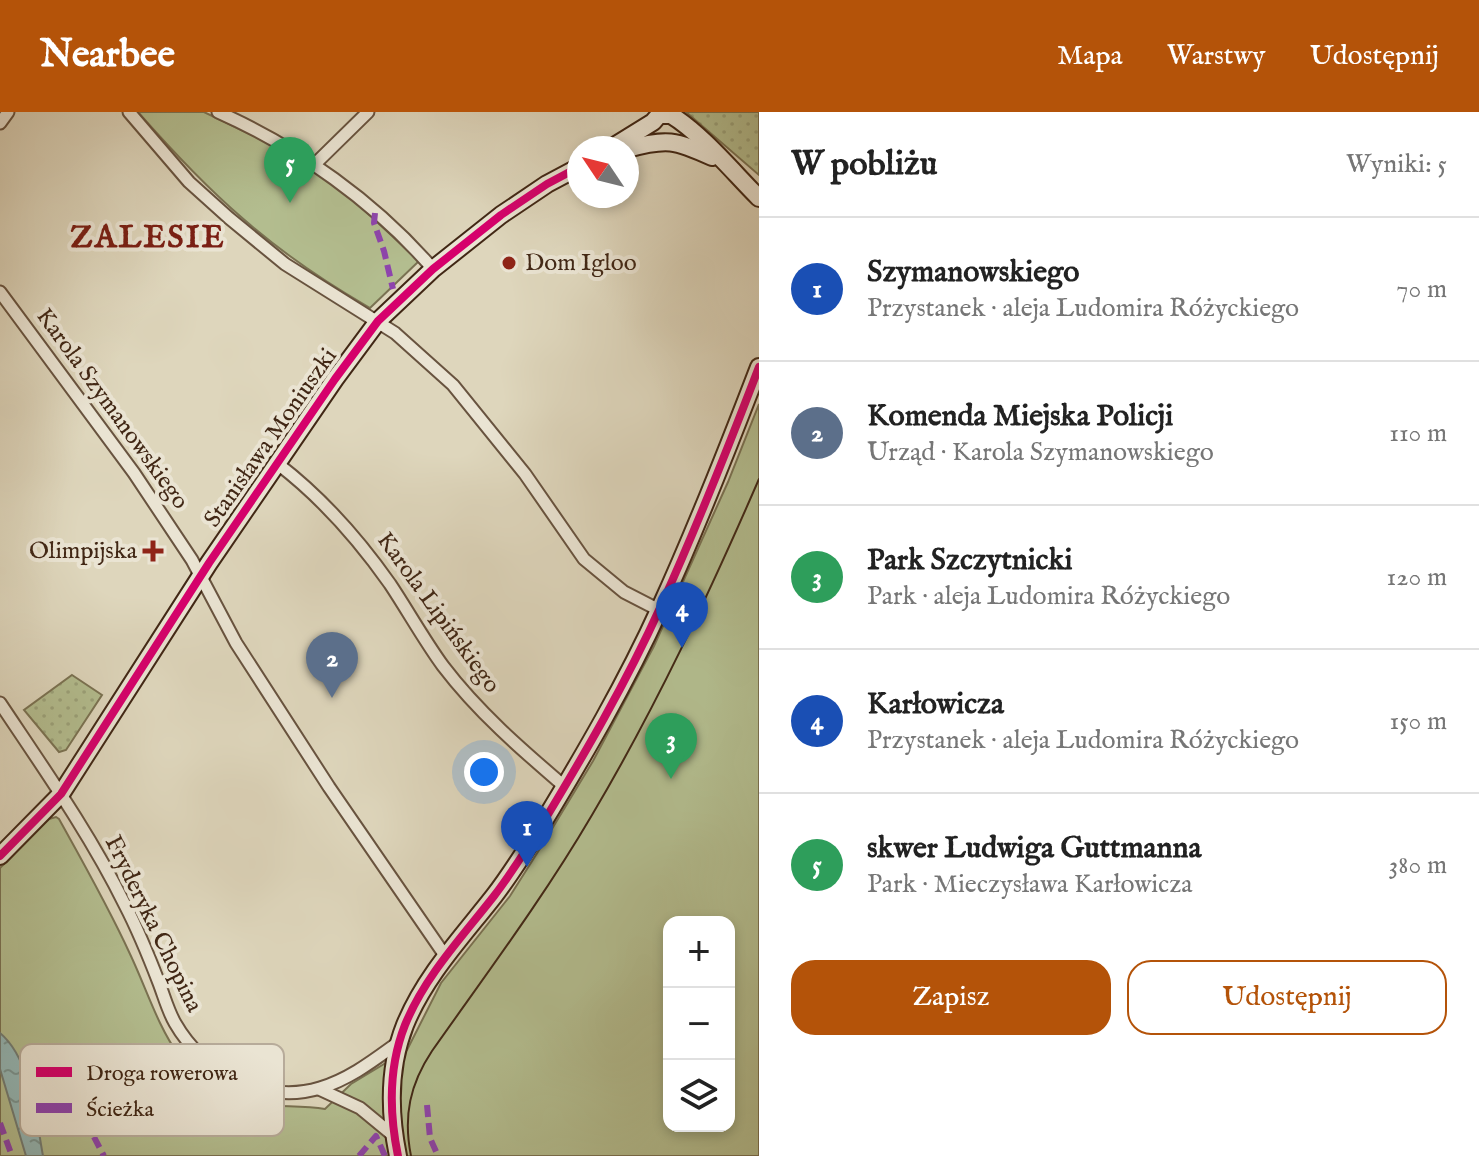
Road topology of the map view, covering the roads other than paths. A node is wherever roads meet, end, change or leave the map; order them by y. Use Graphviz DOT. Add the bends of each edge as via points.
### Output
graph roads {
  1 [pos="8,112"];
  2 [pos="129,112"];
  3 [pos="218,112"];
  4 [pos="368,112"];
  5 [pos="656,116"];
  6 [pos="0,123"];
  7 [pos="681,123"];
  8 [pos="628,136"];
  9 [pos="665,141"];
  10 [pos="639,146"];
  11 [pos="721,160"];
  12 [pos="315,164"];
  13 [pos="567,173"];
  14 [pos="759,198"];
  15 [pos="433,269"];
  16 [pos="0,292"];
  17 [pos="378,321"];
  18 [pos="759,367"];
  19 [pos="278,464"];
  20 [pos="200,577"];
  21 [pos="659,610"];
  22 [pos="0,703"];
  23 [pos="564,786"];
  24 [pos="61,794"];
  25 [pos="0,856"];
  26 [pos="446,957"];
  27 [pos="399,1042"];
  28 [pos="190,1044"];
  29 [pos="319,1089"];
  30 [pos="284,1091"];
  31 [pos="394,1136"];
  32 [pos="398,1156"];
  1 -- 6 [label="street"];
  2 -- 17 [label="street" via="189,182 229,218 285,264"];
  3 -- 12 [label="street"];
  4 -- 12 [label="street"];
  5 -- 7 [label="street" via="671,115"];
  5 -- 8 [label="street"];
  5 -- 9 [label="street" via="652,133"];
  7 -- 9 [label="street" via="678,134"];
  7 -- 11 [label="street"];
  9 -- 10 [label="street"];
  9 -- 11 [label="street"];
  11 -- 14 [label="street"];
  12 -- 15 [label="street" via="409,242"];
  13 -- 15 [label="street, Stanisława Moniuszki" via="510,209"];
  15 -- 17 [label="street, Stanisława Moniuszki"];
  16 -- 20 [label="street, Karola Szymanowskiego" via="134,473"];
  17 -- 19 [label="street, Stanisława Moniuszki"];
  17 -- 21 [label="street" via="453,385 485,421 584,559 624,592"];
  18 -- 21 [label="street"];
  19 -- 20 [label="street, Stanisława Moniuszki"];
  19 -- 23 [label="street, Karola Lipińskiego" via="355,537 474,703"];
  20 -- 24 [label="street, Stanisława Moniuszki"];
  20 -- 26 [label="street, Karola Szymanowskiego" via="329,787"];
  21 -- 23 [label="street"];
  22 -- 24 [label="street, Fryderyka Chopina"];
  23 -- 26 [label="street" via="507,878"];
  24 -- 25 [label="street, Stanisława Moniuszki"];
  24 -- 28 [label="street, Fryderyka Chopina" via="126,906 173,1020"];
  26 -- 27 [label="street" via="420,995"];
  27 -- 29 [label="street, Fryderyka Chopina" via="353,1075"];
  27 -- 31 [label="street" via="391,1088"];
  29 -- 30 [label="street, Fryderyka Chopina"];
  29 -- 31 [label="street, Fryderyka Chopina" via="360,1108"];
  31 -- 32 [label="street"];
}
